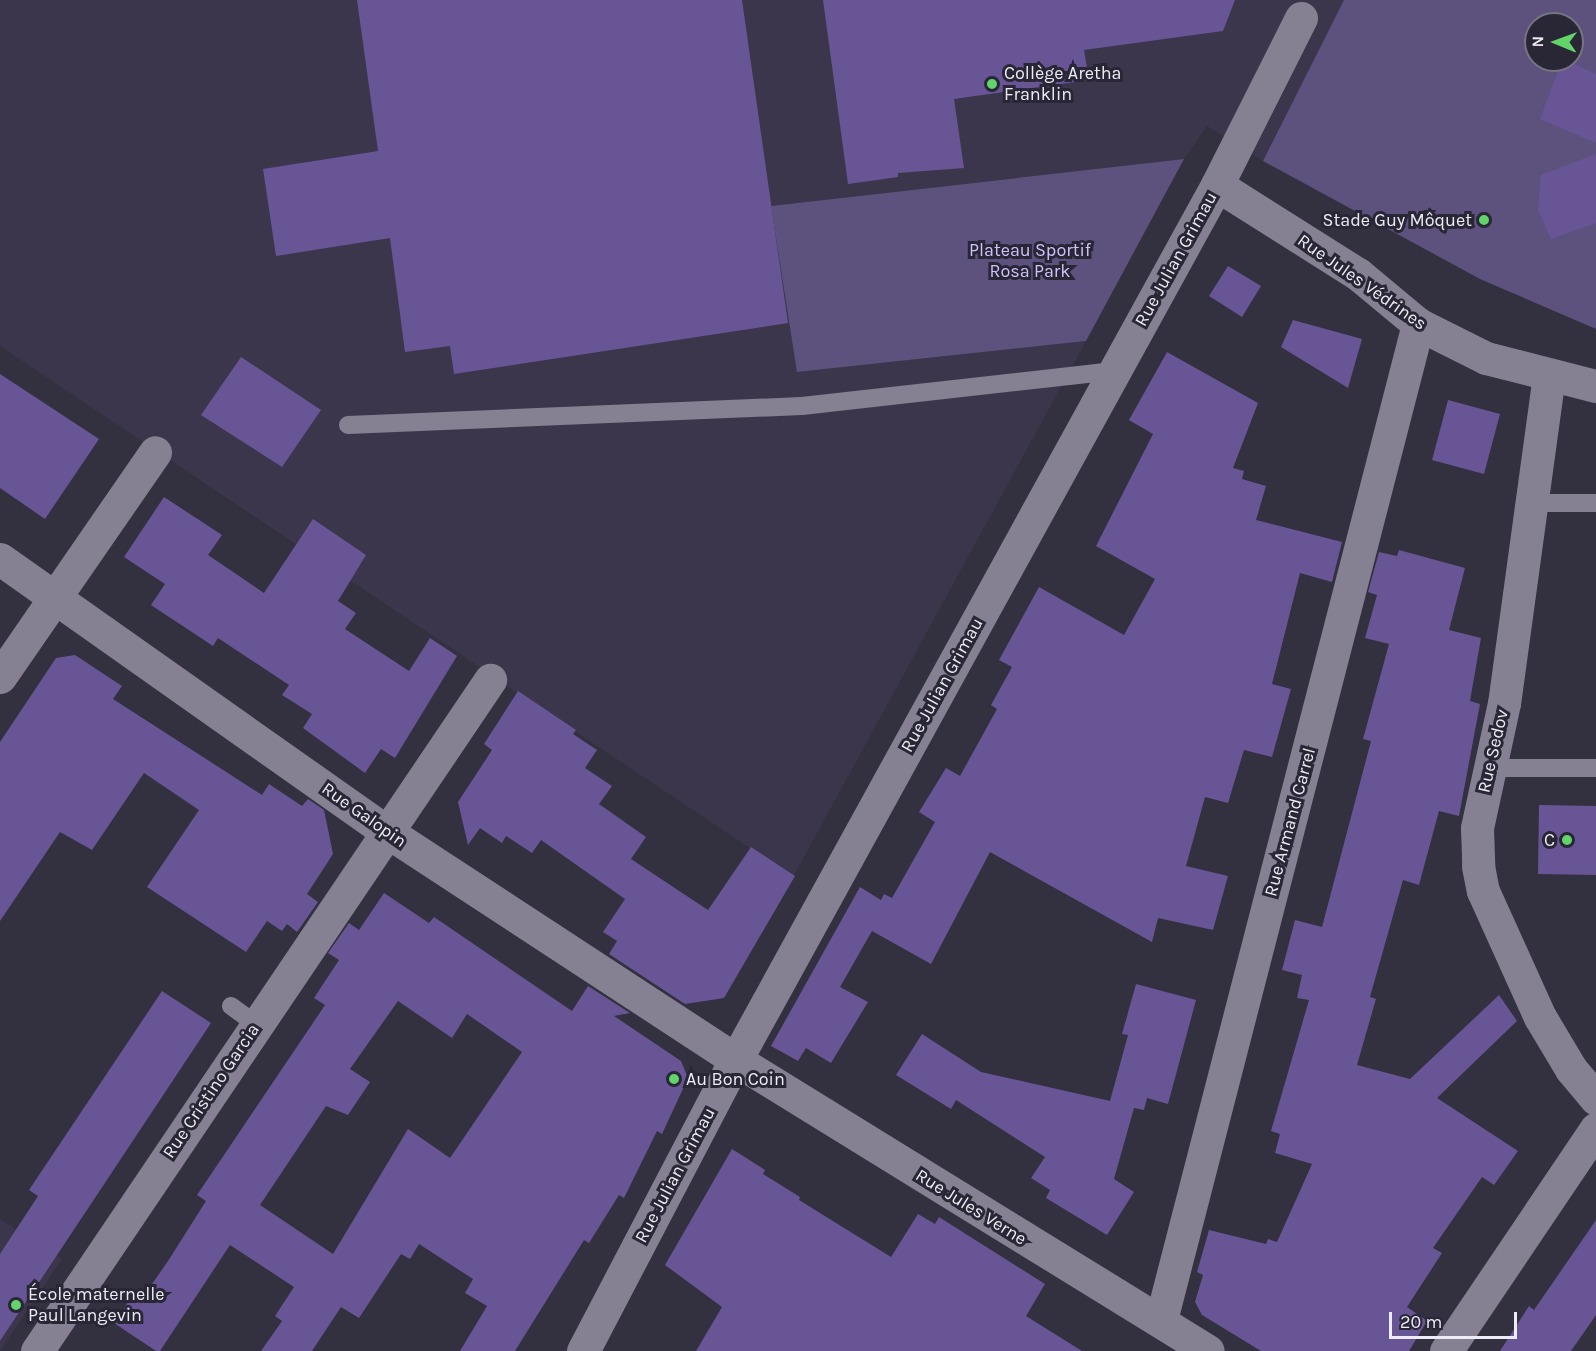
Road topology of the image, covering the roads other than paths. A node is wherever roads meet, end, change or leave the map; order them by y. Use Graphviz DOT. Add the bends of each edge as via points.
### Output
graph roads {
  1 [pos="1305,9"];
  2 [pos="1217,185"];
  3 [pos="1418,324"];
  4 [pos="1114,371"];
  5 [pos="1549,375"];
  6 [pos="1596,386"];
  7 [pos="348,425"];
  8 [pos="156,452"];
  9 [pos="1534,503"];
  10 [pos="1596,503"];
  11 [pos="0,559"];
  12 [pos="54,595"];
  13 [pos="0,677"];
  14 [pos="490,680"];
  15 [pos="1488,768"];
  16 [pos="1596,768"];
  17 [pos="386,831"];
  18 [pos="736,1060"];
  19 [pos="1584,1065"];
  20 [pos="1596,1099"];
  21 [pos="1596,1129"];
  22 [pos="1161,1320"];
  23 [pos="37,1351"];
  24 [pos="583,1351"];
  25 [pos="1208,1351"];
  26 [pos="1446,1351"];
  1 -- 2 [label="street, Rue Julian Grimau"];
  2 -- 3 [label="street, Rue Jules Védrines" via="1358,274"];
  2 -- 4 [label="street, Rue Julian Grimau"];
  3 -- 5 [label="street, Rue Jules Védrines" via="1486,358"];
  3 -- 22 [label="street, Rue Armand Carrel"];
  4 -- 7 [label="lane" via="802,406"];
  4 -- 18 [label="street, Rue Julian Grimau"];
  5 -- 6 [label="street, Rue Jules Védrines"];
  5 -- 9 [label="street, Rue Sedov"];
  8 -- 12 [label="street"];
  9 -- 10 [label="lane"];
  9 -- 15 [label="street, Rue Sedov" via="1504,703"];
  11 -- 12 [label="street, Rue Galopin"];
  12 -- 13 [label="street"];
  12 -- 17 [label="street, Rue Galopin"];
  14 -- 17 [label="street, Rue Cristino Garcia"];
  15 -- 16 [label="lane"];
  15 -- 19 [label="street, Rue Sedov" via="1477,828 1483,891 1540,1017"];
  17 -- 18 [label="street, Rue Galopin"];
  17 -- 23 [label="street, Rue Cristino Garcia" via="244,1015"];
  18 -- 22 [label="street, Rue Jules Verne" via="1104,1290"];
  18 -- 24 [label="street, Rue Julian Grimau"];
  19 -- 20 [label="street, Rue Sedov"];
  21 -- 26 [label="street"];
  22 -- 25 [label="street, Rue Jules Verne"];
}
